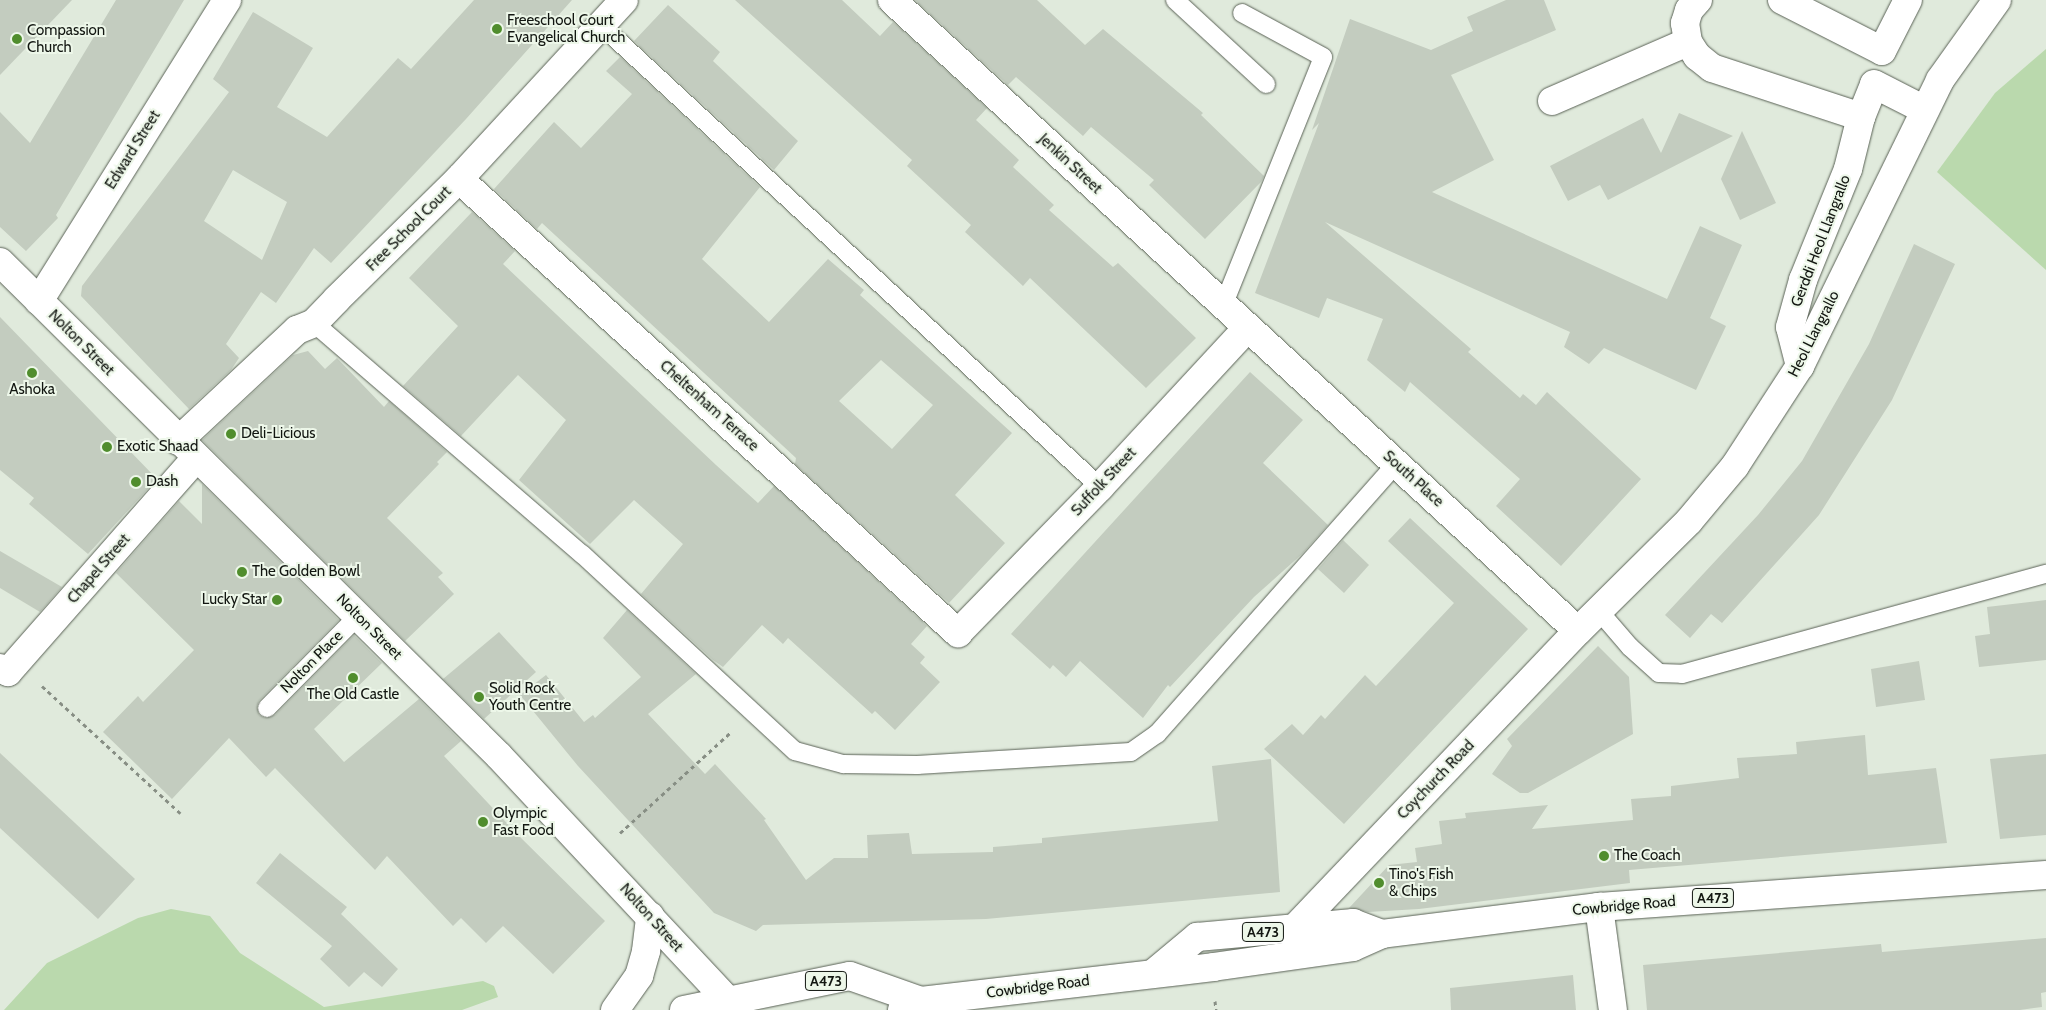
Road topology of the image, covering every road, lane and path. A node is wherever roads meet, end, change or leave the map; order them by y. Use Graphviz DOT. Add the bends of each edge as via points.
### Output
graph roads {
  1 [pos="227,0"];
  2 [pos="624,0"];
  3 [pos="892,0"];
  4 [pos="1174,0"];
  5 [pos="1698,0"];
  6 [pos="1782,0"];
  7 [pos="1908,0"];
  8 [pos="1997,0"];
  9 [pos="1242,13"];
  10 [pos="601,26"];
  11 [pos="1688,42"];
  12 [pos="1882,51"];
  13 [pos="1266,84"];
  14 [pos="1874,84"];
  15 [pos="1552,101"];
  16 [pos="1925,110"];
  17 [pos="1861,117"];
  18 [pos="459,179"];
  19 [pos="0,262"];
  20 [pos="39,301"];
  21 [pos="1224,306"];
  22 [pos="314,323"];
  23 [pos="1247,328"];
  24 [pos="1800,366"];
  25 [pos="187,450"];
  26 [pos="1397,463"];
  27 [pos="1100,487"];
  28 [pos="2046,574"];
  29 [pos="1599,610"];
  30 [pos="358,616"];
  31 [pos="1578,631"];
  32 [pos="958,633"];
  33 [pos="8,665"];
  34 [pos="267,708"];
  35 [pos="753,712"];
  36 [pos="180,813"];
  37 [pos="596,856"];
  38 [pos="2046,875"];
  39 [pos="1599,907"];
  40 [pos="650,916"];
  41 [pos="1293,930"];
  42 [pos="1382,934"];
  43 [pos="1155,972"];
  44 [pos="732,1006"];
  45 [pos="912,1007"];
  46 [pos="615,1010"];
  47 [pos="684,1010"];
  48 [pos="1613,1010"];
  1 -- 20 [label="street, Edward Street"];
  2 -- 10 [label="street, Free School Court"];
  3 -- 21 [label="street, Jenkin Street"];
  4 -- 13 [label="lane"];
  5 -- 11 [label="street" via="1689,10 1685,23"];
  6 -- 12 [label="street"];
  7 -- 12 [label="street"];
  8 -- 16 [label="street, Heol Llangrallo" via="1966,40"];
  9 -- 21 [label="lane" via="1323,57"];
  10 -- 18 [label="street, Free School Court"];
  10 -- 27 [label="lane"];
  11 -- 15 [label="street"];
  11 -- 17 [label="street" via="1697,56 1712,68"];
  12 -- 14 [label="street, Gerddi Heol Llangrallo"];
  14 -- 16 [label="street"];
  14 -- 17 [label="street, Gerddi Heol Llangrallo"];
  16 -- 24 [label="street, Heol Llangrallo"];
  17 -- 24 [label="street, Gerddi Heol Llangrallo" via="1848,169 1803,280 1790,328"];
  18 -- 22 [label="street, Free School Court"];
  18 -- 32 [label="street, Cheltenham Terrace"];
  19 -- 20 [label="street, Nolton Street"];
  20 -- 25 [label="street, Nolton Street"];
  21 -- 23 [label="street, Jenkin Street"];
  22 -- 25 [label="street, Free School Court" via="297,330"];
  22 -- 35 [label="lane" via="582,554"];
  23 -- 26 [label="street, South Place"];
  23 -- 27 [label="street, Suffolk Street"];
  24 -- 29 [label="street, Heol Llangrallo" via="1729,473 1689,521"];
  25 -- 30 [label="street, Nolton Street"];
  25 -- 33 [label="street, Chapel Street"];
  26 -- 31 [label="street, South Place"];
  26 -- 35 [label="lane" via="1157,734 1131,752 917,764 843,764 795,751"];
  27 -- 32 [label="street, Suffolk Street"];
  28 -- 29 [label="lane" via="1682,674 1659,673 1630,647"];
  29 -- 31 [label="street, Heol Llangrallo"];
  30 -- 34 [label="lane, Nolton Place"];
  30 -- 37 [label="street, Nolton Street"];
  31 -- 41 [label="street, Coychurch Road"];
  33 -- 36 [label="path"];
  35 -- 37 [label="path"];
  37 -- 40 [label="street, Nolton Street"];
  38 -- 39 [label="street, Cowbridge Road / A473"];
  39 -- 42 [label="street, Cowbridge Road / A473"];
  39 -- 48 [label="street"];
  40 -- 44 [label="street, Nolton Street"];
  40 -- 46 [label="street" via="639,976"];
  41 -- 42 [label="street, Cowbridge Road / A473" via="1353,923"];
  41 -- 43 [label="street, Cowbridge Road / A473" via="1197,937"];
  42 -- 43 [label="street, Cowbridge Road / A473" via="1353,947"];
  43 -- 45 [label="street, Cowbridge Road / A473"];
  44 -- 45 [label="street, Cowbridge Road / A473" via="850,976"];
  44 -- 47 [label="street, A473"];
}
